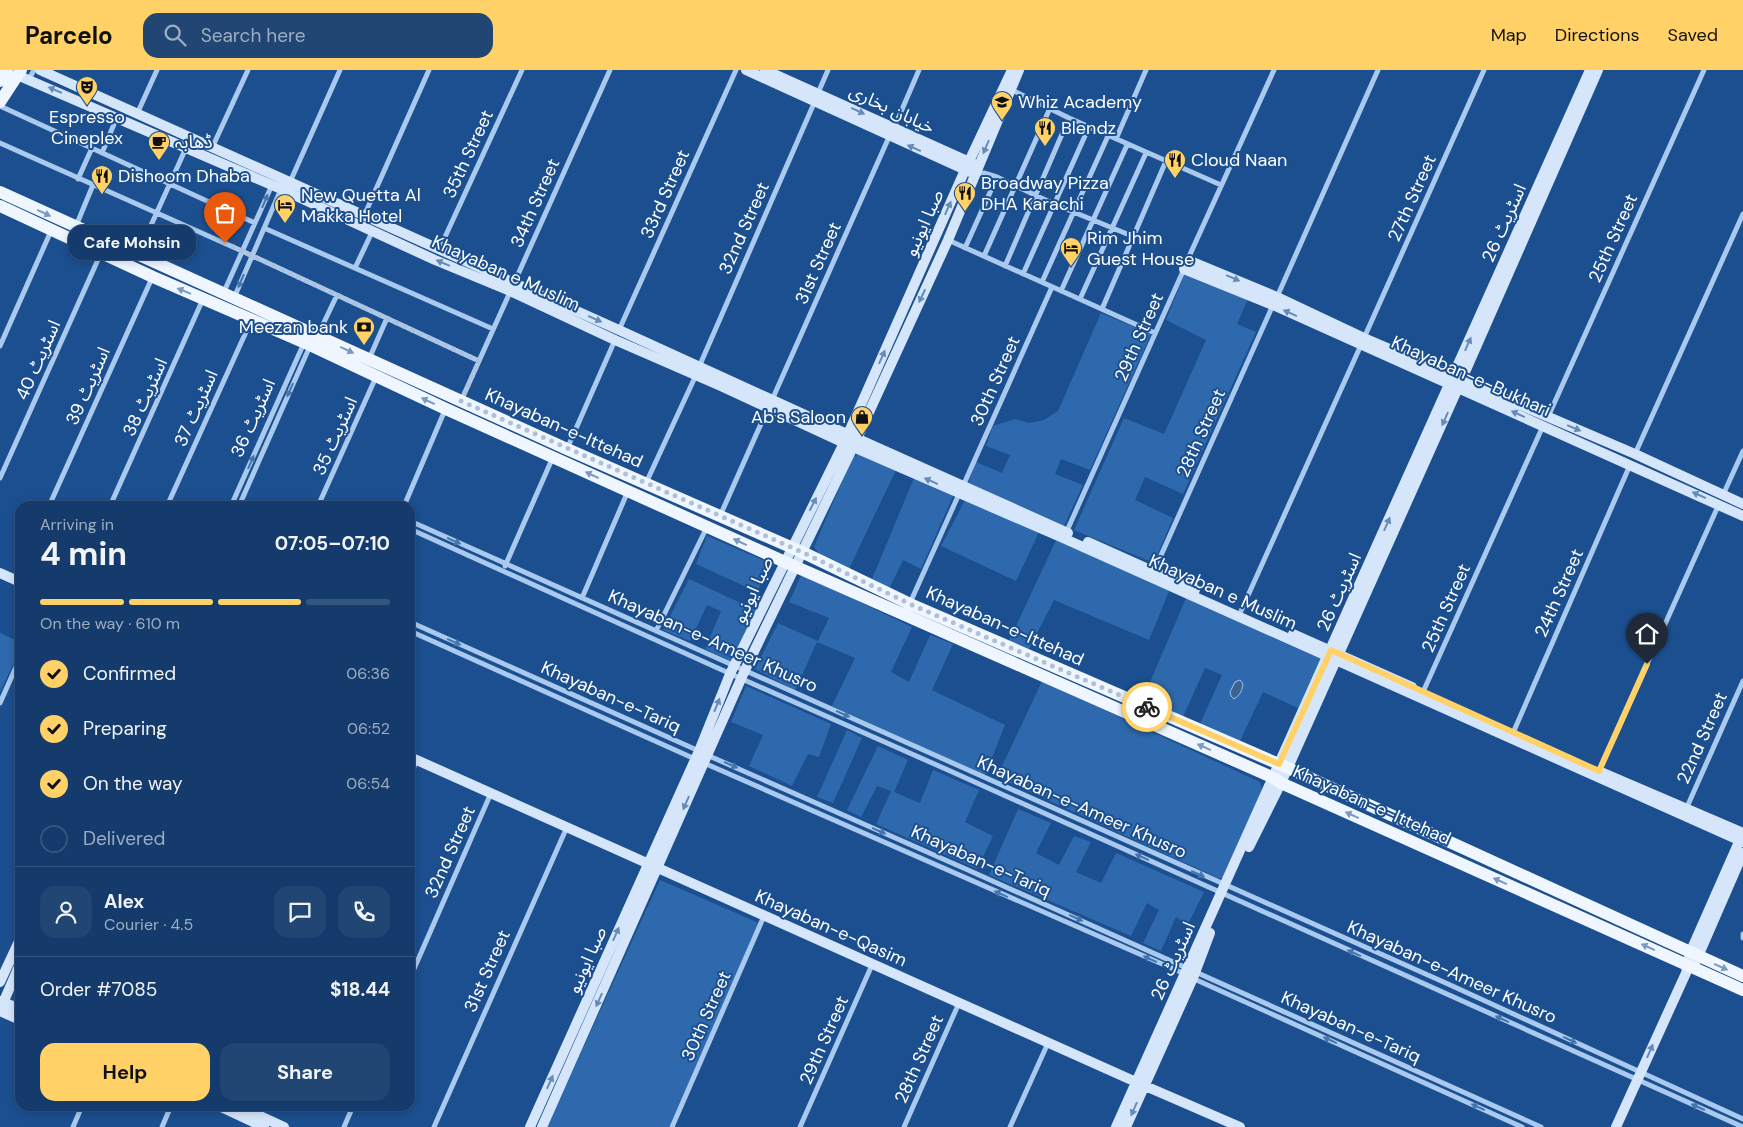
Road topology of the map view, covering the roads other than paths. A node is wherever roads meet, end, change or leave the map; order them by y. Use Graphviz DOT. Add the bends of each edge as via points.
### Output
graph roads {
  1 [pos="40,70"];
  2 [pos="156,70"];
  3 [pos="248,70"];
  4 [pos="340,70"];
  5 [pos="429,70"];
  6 [pos="522,70"];
  7 [pos="610,70"];
  8 [pos="736,70"];
  9 [pos="746,70"];
  10 [pos="765,70"];
  11 [pos="828,70"];
  12 [pos="919,70"];
  13 [pos="1012,70"];
  14 [pos="1019,70"];
  15 [pos="1146,70"];
  16 [pos="1274,70"];
  17 [pos="1378,70"];
  18 [pos="1484,70"];
  19 [pos="1590,70"];
  20 [pos="1598,70"];
  21 [pos="1704,70"];
  22 [pos="22,73"];
  23 [pos="0,80"];
  24 [pos="1007,88"];
  25 [pos="816,97"];
  26 [pos="0,102"];
  27 [pos="0,106"];
  28 [pos="1050,108"];
  29 [pos="137,115"];
  30 [pos="117,117"];
  31 [pos="1069,118"];
  32 [pos="1089,127"];
  33 [pos="892,132"];
  34 [pos="1108,136"];
  35 [pos="1116,139"];
  36 [pos="0,143"];
  37 [pos="1127,144"];
  38 [pos="92,148"];
  39 [pos="186,148"];
  40 [pos="212,148"];
  41 [pos="102,152"];
  42 [pos="1146,153"];
  43 [pos="1166,161"];
  44 [pos="232,162"];
  45 [pos="974,169"];
  46 [pos="997,177"];
  47 [pos="78,179"];
  48 [pos="169,184"];
  49 [pos="93,185"];
  50 [pos="281,185"];
  51 [pos="1221,185"];
  52 [pos="1016,187"];
  53 [pos="0,192"];
  54 [pos="1035,196"];
  55 [pos="320,201"];
  56 [pos="1054,204"];
  57 [pos="0,207"];
  58 [pos="156,213"];
  59 [pos="1075,213"];
  60 [pos="1743,214"];
  61 [pos="364,216"];
  62 [pos="1093,220"];
  63 [pos="255,223"];
  64 [pos="75,227"];
  65 [pos="264,228"];
  66 [pos="1112,228"];
  67 [pos="52,230"];
  68 [pos="373,230"];
  69 [pos="1132,236"];
  70 [pos="948,240"];
  71 [pos="407,241"];
  72 [pos="104,247"];
  73 [pos="965,248"];
  74 [pos="439,250"];
  75 [pos="242,251"];
  76 [pos="137,255"];
  77 [pos="252,255"];
  78 [pos="984,256"];
  79 [pos="1188,260"];
  80 [pos="1005,266"];
  81 [pos="356,268"];
  82 [pos="1184,270"];
  83 [pos="1023,274"];
  84 [pos="152,277"];
  85 [pos="1042,282"];
  86 [pos="512,287"];
  87 [pos="1052,287"];
  88 [pos="1061,291"];
  89 [pos="337,295"];
  90 [pos="204,298"];
  91 [pos="1080,299"];
  92 [pos="1275,301"];
  93 [pos="226,302"];
  94 [pos="1102,309"];
  95 [pos="569,313"];
  96 [pos="388,318"];
  97 [pos="251,320"];
  98 [pos="493,329"];
  99 [pos="619,330"];
  100 [pos="1155,333"];
  101 [pos="615,340"];
  102 [pos="310,341"];
  103 [pos="1362,342"];
  104 [pos="0,346"];
  105 [pos="657,353"];
  106 [pos="368,360"];
  107 [pos="479,361"];
  108 [pos="697,370"];
  109 [pos="376,376"];
  110 [pos="1456,382"];
  111 [pos="461,401"];
  112 [pos="770,404"];
  113 [pos="446,409"];
  114 [pos="1546,421"];
  115 [pos="850,441"];
  116 [pos="566,449"];
  117 [pos="1743,451"];
  118 [pos="553,457"];
  119 [pos="1632,459"];
  120 [pos="0,478"];
  121 [pos="646,484"];
  122 [pos="961,490"];
  123 [pos="628,491"];
  124 [pos="1721,500"];
  125 [pos="50,501"];
  126 [pos="112,501"];
  127 [pos="169,501"];
  128 [pos="233,501"];
  129 [pos="241,501"];
  130 [pos="320,501"];
  131 [pos="406,501"];
  132 [pos="1743,504"];
  133 [pos="720,516"];
  134 [pos="1020,516"];
  135 [pos="1743,516"];
  136 [pos="415,523"];
  137 [pos="707,526"];
  138 [pos="415,530"];
  139 [pos="1066,533"];
  140 [pos="797,549"];
  141 [pos="1117,559"];
  142 [pos="505,564"];
  143 [pos="790,564"];
  144 [pos="502,571"];
  145 [pos="1154,571"];
  146 [pos="0,573"];
  147 [pos="538,578"];
  148 [pos="0,580"];
  149 [pos="15,582"];
  150 [pos="15,583"];
  151 [pos="534,586"];
  152 [pos="1184,589"];
  153 [pos="582,598"];
  154 [pos="910,604"];
  155 [pos="1241,612"];
  156 [pos="415,624"];
  157 [pos="656,631"];
  158 [pos="1278,631"];
  159 [pos="415,633"];
  160 [pos="1333,655"];
  161 [pos="15,669"];
  162 [pos="738,672"];
  163 [pos="1743,681"];
  164 [pos="1423,692"];
  165 [pos="0,703"];
  166 [pos="1513,733"];
  167 [pos="1553,754"];
  168 [pos="701,757"];
  169 [pos="950,763"];
  170 [pos="415,765"];
  171 [pos="1284,766"];
  172 [pos="964,769"];
  173 [pos="948,770"];
  174 [pos="1599,771"];
  175 [pos="960,775"];
  176 [pos="1278,781"];
  177 [pos="490,796"];
  178 [pos="1687,807"];
  179 [pos="566,830"];
  180 [pos="1742,837"];
  181 [pos="1743,853"];
  182 [pos="955,864"];
  183 [pos="651,869"];
  184 [pos="968,870"];
  185 [pos="951,872"];
  186 [pos="964,878"];
  187 [pos="1225,890"];
  188 [pos="763,918"];
  189 [pos="15,950"];
  190 [pos="1691,961"];
  191 [pos="415,967"];
  192 [pos="871,968"];
  193 [pos="1190,973"];
  194 [pos="15,975"];
  195 [pos="1743,976"];
  196 [pos="0,982"];
  197 [pos="1452,986"];
  198 [pos="1743,990"];
  199 [pos="1469,994"];
  200 [pos="1449,996"];
  201 [pos="1464,1002"];
  202 [pos="958,1005"];
  203 [pos="1,1006"];
  204 [pos="15,1008"];
  205 [pos="15,1016"];
  206 [pos="1314,1025"];
  207 [pos="1311,1032"];
  208 [pos="1047,1045"];
  209 [pos="1411,1069"];
  210 [pos="1407,1075"];
  211 [pos="1639,1076"];
  212 [pos="1139,1087"];
  213 [pos="80,1111"];
  214 [pos="169,1111"];
  215 [pos="234,1111"];
  216 [pos="246,1111"];
  217 [pos="351,1111"];
  218 [pos="1743,1119"];
  219 [pos="260,1120"];
  220 [pos="1230,1126"];
  221 [pos="73,1127"];
  222 [pos="162,1127"];
  223 [pos="284,1127"];
  224 [pos="344,1127"];
  225 [pos="434,1127"];
  226 [pos="530,1127"];
  227 [pos="542,1127"];
  228 [pos="672,1127"];
  229 [pos="800,1127"];
  230 [pos="904,1127"];
  231 [pos="1010,1127"];
  232 [pos="1116,1127"];
  233 [pos="1126,1127"];
  234 [pos="1522,1127"];
  235 [pos="1541,1127"];
  236 [pos="1616,1127"];
  237 [pos="1743,1127"];
  1 -- 29 [label="street, Khayaban e Muslim"];
  2 -- 29 [label="street"];
  3 -- 40 [label="street"];
  4 -- 50 [label="street"];
  5 -- 61 [label="street"];
  6 -- 74 [label="street, 35th Street"];
  7 -- 86 [label="street, 34th Street"];
  8 -- 99 [label="street, 33rd Street"];
  9 -- 25 [label="street"];
  10 -- 25 [label="street"];
  11 -- 25 [label="street, 32nd Street"];
  12 -- 33 [label="street, 31st Street"];
  13 -- 24 [label="street, صبا ایونیو"];
  14 -- 24 [label="street, صبا ایونیو"];
  15 -- 35 [label="street"];
  16 -- 51 [label="street, 29th Street"];
  17 -- 92 [label="street, 28th Street"];
  18 -- 103 [label="street, 27th Street"];
  110 -- 19 [label="street, اسٹریٹ 26, one-way"];
  20 -- 110 [label="street, اسٹریٹ 26"];
  21 -- 114 [label="street, 25th Street"];
  22 -- 23 [label="main road"];
  22 -- 26 [label="main road"];
  30 -- 22 [label="street, Khayaban e Muslim, one-way"];
  24 -- 28 [label="street"];
  24 -- 45 [label="street, صبا ایونیو"];
  25 -- 33 [label="street"];
  25 -- 108 [label="street, 32nd Street"];
  27 -- 38 [label="street"];
  28 -- 31 [label="street"];
  28 -- 52 [label="street"];
  29 -- 40 [label="street, Khayaban e Muslim"];
  30 -- 39 [label="street, Khayaban e Muslim"];
  30 -- 41 [label="street"];
  31 -- 32 [label="street"];
  31 -- 54 [label="street"];
  32 -- 34 [label="street"];
  32 -- 56 [label="street"];
  33 -- 45 [label="street"];
  33 -- 112 [label="street, 31st Street"];
  34 -- 35 [label="street"];
  34 -- 59 [label="street"];
  35 -- 37 [label="street"];
  36 -- 47 [label="street"];
  37 -- 42 [label="street"];
  37 -- 62 [label="street"];
  38 -- 41 [label="street"];
  38 -- 47 [label="street"];
  39 -- 44 [label="street, Khayaban e Muslim"];
  39 -- 48 [label="street"];
  40 -- 44 [label="street, Khayaban e Muslim"];
  41 -- 48 [label="street"];
  42 -- 43 [label="street"];
  42 -- 66 [label="street"];
  43 -- 51 [label="street"];
  43 -- 69 [label="street"];
  44 -- 50 [label="street, Khayaban e Muslim"];
  44 -- 50 [label="street, Khayaban e Muslim"];
  45 -- 46 [label="street"];
  45 -- 70 [label="street, صبا ایونیو"];
  115 -- 45 [label="street, صبا ایونیو, one-way"];
  46 -- 52 [label="street"];
  46 -- 73 [label="street"];
  47 -- 49 [label="street"];
  48 -- 58 [label="street"];
  48 -- 63 [label="street"];
  49 -- 58 [label="street"];
  49 -- 64 [label="street"];
  50 -- 55 [label="street, Khayaban e Muslim"];
  63 -- 50 [label="street, one-way"];
  50 -- 65 [label="street"];
  51 -- 79 [label="street, 29th Street"];
  52 -- 54 [label="street"];
  52 -- 78 [label="street"];
  53 -- 64 [label="main road, one-way"];
  54 -- 56 [label="street"];
  54 -- 80 [label="street"];
  55 -- 61 [label="street, Khayaban e Muslim"];
  55 -- 68 [label="street, Khayaban e Muslim"];
  56 -- 59 [label="street"];
  56 -- 83 [label="street"];
  57 -- 67 [label="main road"];
  58 -- 75 [label="street"];
  58 -- 76 [label="street"];
  59 -- 62 [label="street"];
  59 -- 85 [label="street"];
  60 -- 119 [label="street, 24th Street"];
  61 -- 71 [label="street, Khayaban e Muslim"];
  62 -- 66 [label="street"];
  62 -- 88 [label="street"];
  63 -- 75 [label="street"];
  64 -- 72 [label="main road"];
  65 -- 77 [label="street"];
  65 -- 81 [label="street"];
  66 -- 69 [label="street"];
  66 -- 91 [label="street"];
  67 -- 72 [label="main road"];
  67 -- 104 [label="street"];
  68 -- 71 [label="street, Khayaban e Muslim"];
  68 -- 81 [label="street"];
  69 -- 94 [label="street"];
  70 -- 73 [label="street"];
  70 -- 115 [label="street, صبا ایونیو, one-way"];
  71 -- 74 [label="street, Khayaban e Muslim"];
  86 -- 71 [label="street, Khayaban e Muslim, one-way"];
  72 -- 76 [label="main road"];
  72 -- 84 [label="main road"];
  72 -- 120 [label="street, اسٹریٹ 40"];
  73 -- 78 [label="street"];
  74 -- 86 [label="street, Khayaban e Muslim"];
  75 -- 77 [label="street"];
  75 -- 93 [label="street"];
  76 -- 93 [label="main road"];
  77 -- 89 [label="street"];
  77 -- 93 [label="street, one-way"];
  78 -- 80 [label="street"];
  79 -- 82 [label="street, 29th Street"];
  79 -- 92 [label="street, Khayaban-e-Bukhari, one-way"];
  80 -- 83 [label="street"];
  81 -- 98 [label="street"];
  82 -- 92 [label="street, Khayaban-e-Bukhari"];
  82 -- 100 [label="street, 29th Street"];
  83 -- 85 [label="street"];
  90 -- 84 [label="main road, one-way"];
  84 -- 125 [label="street, اسٹریٹ 39"];
  85 -- 87 [label="street"];
  86 -- 95 [label="street, Khayaban e Muslim"];
  86 -- 98 [label="street, 34th Street"];
  87 -- 88 [label="street"];
  87 -- 122 [label="street, 30th Street"];
  88 -- 91 [label="street"];
  89 -- 96 [label="street"];
  89 -- 102 [label="street"];
  90 -- 93 [label="main road"];
  90 -- 126 [label="street, اسٹریٹ 38"];
  91 -- 94 [label="street"];
  92 -- 103 [label="street, Khayaban-e-Bukhari"];
  92 -- 145 [label="street, 28th Street"];
  93 -- 97 [label="main road"];
  93 -- 102 [label="main road, Khayaban-e-Ittehad"];
  94 -- 100 [label="street"];
  95 -- 99 [label="street, Khayaban e Muslim, one-way"];
  95 -- 101 [label="street, Khayaban e Muslim"];
  96 -- 106 [label="street"];
  96 -- 107 [label="street"];
  97 -- 102 [label="main road"];
  97 -- 127 [label="street, اسٹریٹ 37"];
  98 -- 107 [label="street, 34th Street"];
  99 -- 105 [label="street, Khayaban e Muslim"];
  100 -- 139 [label="street, 29th Street"];
  101 -- 105 [label="street, Khayaban e Muslim"];
  101 -- 116 [label="street"];
  102 -- 106 [label="main road, Khayaban-e-Ittehad, one-way"];
  102 -- 109 [label="main road, Khayaban-e-Ittehad"];
  128 -- 102 [label="street, اسٹریٹ 36, one-way"];
  102 -- 129 [label="street, اسٹریٹ 36, one-way"];
  103 -- 110 [label="street, Khayaban-e-Bukhari"];
  103 -- 155 [label="street, 27th Street"];
  105 -- 108 [label="street, Khayaban e Muslim"];
  106 -- 111 [label="main road, Khayaban-e-Ittehad"];
  107 -- 111 [label="street, 34th Street"];
  108 -- 112 [label="street, Khayaban e Muslim"];
  108 -- 121 [label="street, 32nd Street"];
  113 -- 109 [label="main road, Khayaban-e-Ittehad, one-way"];
  109 -- 130 [label="street, اسٹریٹ 35"];
  110 -- 114 [label="street, Khayaban-e-Bukhari"];
  110 -- 160 [label="street, اسٹریٹ 26"];
  111 -- 116 [label="main road, Khayaban-e-Ittehad"];
  112 -- 115 [label="street, Khayaban e Muslim"];
  112 -- 133 [label="street, 31st Street"];
  113 -- 118 [label="main road, Khayaban-e-Ittehad"];
  113 -- 131 [label="street"];
  114 -- 119 [label="street, Khayaban-e-Bukhari"];
  114 -- 164 [label="street, 25th Street"];
  115 -- 122 [label="street, Khayaban e Muslim"];
  115 -- 140 [label="street, صبا ایونیو"];
  116 -- 121 [label="main road, Khayaban-e-Ittehad"];
  117 -- 124 [label="street"];
  123 -- 118 [label="main road, Khayaban-e-Ittehad, one-way"];
  118 -- 142 [label="street"];
  119 -- 124 [label="street, Khayaban-e-Bukhari"];
  119 -- 166 [label="street, 24th Street"];
  121 -- 133 [label="main road, Khayaban-e-Ittehad"];
  122 -- 134 [label="street, Khayaban e Muslim"];
  122 -- 154 [label="street, 30th Street"];
  123 -- 137 [label="main road, Khayaban-e-Ittehad"];
  123 -- 153 [label="street"];
  124 -- 132 [label="street, Khayaban-e-Bukhari"];
  124 -- 135 [label="street, Khayaban-e-Bukhari"];
  124 -- 174 [label="street"];
  133 -- 140 [label="main road, Khayaban-e-Ittehad"];
  134 -- 139 [label="street, Khayaban e Muslim"];
  134 -- 141 [label="street, Khayaban e Muslim"];
  136 -- 142 [label="street, Khayaban-e-Ameer Khusro, one-way"];
  143 -- 137 [label="main road, Khayaban-e-Ittehad, one-way"];
  137 -- 157 [label="street"];
  138 -- 144 [label="street, Khayaban-e-Ameer Khusro"];
  139 -- 141 [label="street, Khayaban e Muslim"];
  140 -- 143 [label="street, صبا ایونیو"];
  140 -- 154 [label="main road, Khayaban-e-Ittehad"];
  141 -- 145 [label="street, Khayaban e Muslim"];
  141 -- 152 [label="street, Khayaban e Muslim"];
  142 -- 144 [label="street"];
  142 -- 147 [label="street, Khayaban-e-Ameer Khusro"];
  143 -- 162 [label="street, صبا ایونیو"];
  176 -- 143 [label="main road, Khayaban-e-Ittehad, one-way"];
  144 -- 151 [label="street, Khayaban-e-Ameer Khusro"];
  145 -- 152 [label="street, Khayaban e Muslim"];
  146 -- 149 [label="street"];
  147 -- 151 [label="street"];
  147 -- 153 [label="street, Khayaban-e-Ameer Khusro"];
  148 -- 150 [label="street"];
  151 -- 162 [label="street, Khayaban-e-Ameer Khusro"];
  152 -- 155 [label="street, Khayaban e Muslim"];
  152 -- 158 [label="street, Khayaban e Muslim"];
  153 -- 157 [label="street, Khayaban-e-Ameer Khusro"];
  154 -- 171 [label="main road, Khayaban-e-Ittehad"];
  155 -- 158 [label="street, Khayaban e Muslim"];
  156 -- 168 [label="street, Khayaban-e-Tariq, one-way"];
  157 -- 162 [label="street, Khayaban-e-Ameer Khusro"];
  158 -- 160 [label="street, Khayaban e Muslim"];
  159 -- 168 [label="street, Khayaban-e-Tariq"];
  160 -- 164 [label="street, Khayaban e Muslim"];
  160 -- 167 [label="street, Khayaban e Muslim"];
  160 -- 171 [label="street, اسٹریٹ 26"];
  161 -- 165 [label="street"];
  162 -- 168 [label="street, صبا ایونیو"];
  162 -- 169 [label="street, Khayaban-e-Ameer Khusro, one-way"];
  162 -- 173 [label="street, Khayaban-e-Ameer Khusro"];
  163 -- 178 [label="street, 22nd Street"];
  164 -- 166 [label="street, Khayaban e Muslim"];
  166 -- 167 [label="street, Khayaban e Muslim"];
  167 -- 174 [label="street, Khayaban e Muslim"];
  167 -- 180 [label="street, Khayaban e Muslim"];
  168 -- 182 [label="street, Khayaban-e-Tariq, one-way"];
  168 -- 183 [label="street, صبا ایونیو"];
  168 -- 185 [label="street, Khayaban-e-Tariq"];
  169 -- 172 [label="street, Khayaban-e-Ameer Khusro"];
  169 -- 173 [label="street" via="952,768"];
  170 -- 177 [label="street, Khayaban-e-Qasim"];
  171 -- 176 [label="street, اسٹریٹ 26"];
  171 -- 190 [label="main road, Khayaban-e-Ittehad"];
  172 -- 175 [label="street"];
  172 -- 187 [label="street, Khayaban-e-Ameer Khusro, one-way"];
  173 -- 175 [label="street, Khayaban-e-Ameer Khusro"];
  174 -- 178 [label="street, Khayaban e Muslim"];
  187 -- 175 [label="street, Khayaban-e-Ameer Khusro, one-way"];
  176 -- 187 [label="street, اسٹریٹ 26"];
  190 -- 176 [label="main road, Khayaban-e-Ittehad, one-way"];
  177 -- 179 [label="street, Khayaban-e-Qasim"];
  177 -- 191 [label="street, 32nd Street"];
  178 -- 180 [label="street, Khayaban e Muslim"];
  179 -- 183 [label="street, Khayaban-e-Qasim"];
  179 -- 225 [label="street, 31st Street"];
  180 -- 190 [label="street"];
  181 -- 190 [label="street"];
  182 -- 184 [label="street, Khayaban-e-Tariq"];
  182 -- 185 [label="street" via="957,870"];
  183 -- 188 [label="street, Khayaban-e-Qasim"];
  226 -- 183 [label="street, صبا ایونیو, one-way"];
  183 -- 227 [label="street, صبا ایونیو, one-way"];
  184 -- 186 [label="street" via="963,871"];
  184 -- 193 [label="street, Khayaban-e-Tariq, one-way"];
  185 -- 186 [label="street, Khayaban-e-Tariq"];
  193 -- 186 [label="street, Khayaban-e-Tariq, one-way"];
  187 -- 193 [label="street, اسٹریٹ 26"];
  187 -- 197 [label="street, Khayaban-e-Ameer Khusro"];
  200 -- 187 [label="street, Khayaban-e-Ameer Khusro, one-way"];
  188 -- 192 [label="street, Khayaban-e-Qasim"];
  188 -- 228 [label="street, 30th Street"];
  189 -- 196 [label="street"];
  190 -- 195 [label="main road, Khayaban-e-Ittehad, one-way"];
  190 -- 198 [label="main road, Khayaban-e-Ittehad"];
  211 -- 190 [label="street, one-way"];
  192 -- 202 [label="street, Khayaban-e-Qasim"];
  192 -- 229 [label="street, 29th Street"];
  193 -- 206 [label="street, Khayaban-e-Tariq"];
  193 -- 207 [label="street, Khayaban-e-Tariq"];
  193 -- 212 [label="street, اسٹریٹ 26"];
  194 -- 203 [label="street"];
  197 -- 199 [label="street, Khayaban-e-Ameer Khusro"];
  197 -- 200 [label="street" via="1455,993"];
  199 -- 201 [label="street" via="1464,996"];
  199 -- 211 [label="street, Khayaban-e-Ameer Khusro, one-way"];
  200 -- 201 [label="street, Khayaban-e-Ameer Khusro"];
  211 -- 201 [label="street, Khayaban-e-Ameer Khusro, one-way"];
  202 -- 208 [label="street, Khayaban-e-Qasim"];
  202 -- 230 [label="street, 28th Street"];
  203 -- 204 [label="street"];
  203 -- 205 [label="street"];
  206 -- 207 [label="street"];
  206 -- 209 [label="street, Khayaban-e-Tariq"];
  210 -- 207 [label="street, Khayaban-e-Tariq, one-way"];
  208 -- 212 [label="street, Khayaban-e-Qasim"];
  208 -- 231 [label="street"];
  209 -- 210 [label="street" via="1406,1070"];
  209 -- 235 [label="street, Khayaban-e-Tariq"];
  234 -- 210 [label="street, Khayaban-e-Tariq, one-way"];
  211 -- 218 [label="street, Khayaban-e-Ameer Khusro"];
  211 -- 236 [label="street"];
  237 -- 211 [label="street, Khayaban-e-Ameer Khusro, one-way"];
  212 -- 220 [label="street, Khayaban-e-Qasim"];
  212 -- 232 [label="street, اسٹریٹ 26"];
  212 -- 233 [label="street, اسٹریٹ 26, one-way"];
  213 -- 221 [label="street"];
  214 -- 222 [label="street"];
  215 -- 219 [label="street"];
  216 -- 219 [label="street"];
  217 -- 224 [label="street"];
  219 -- 223 [label="street"];
}
